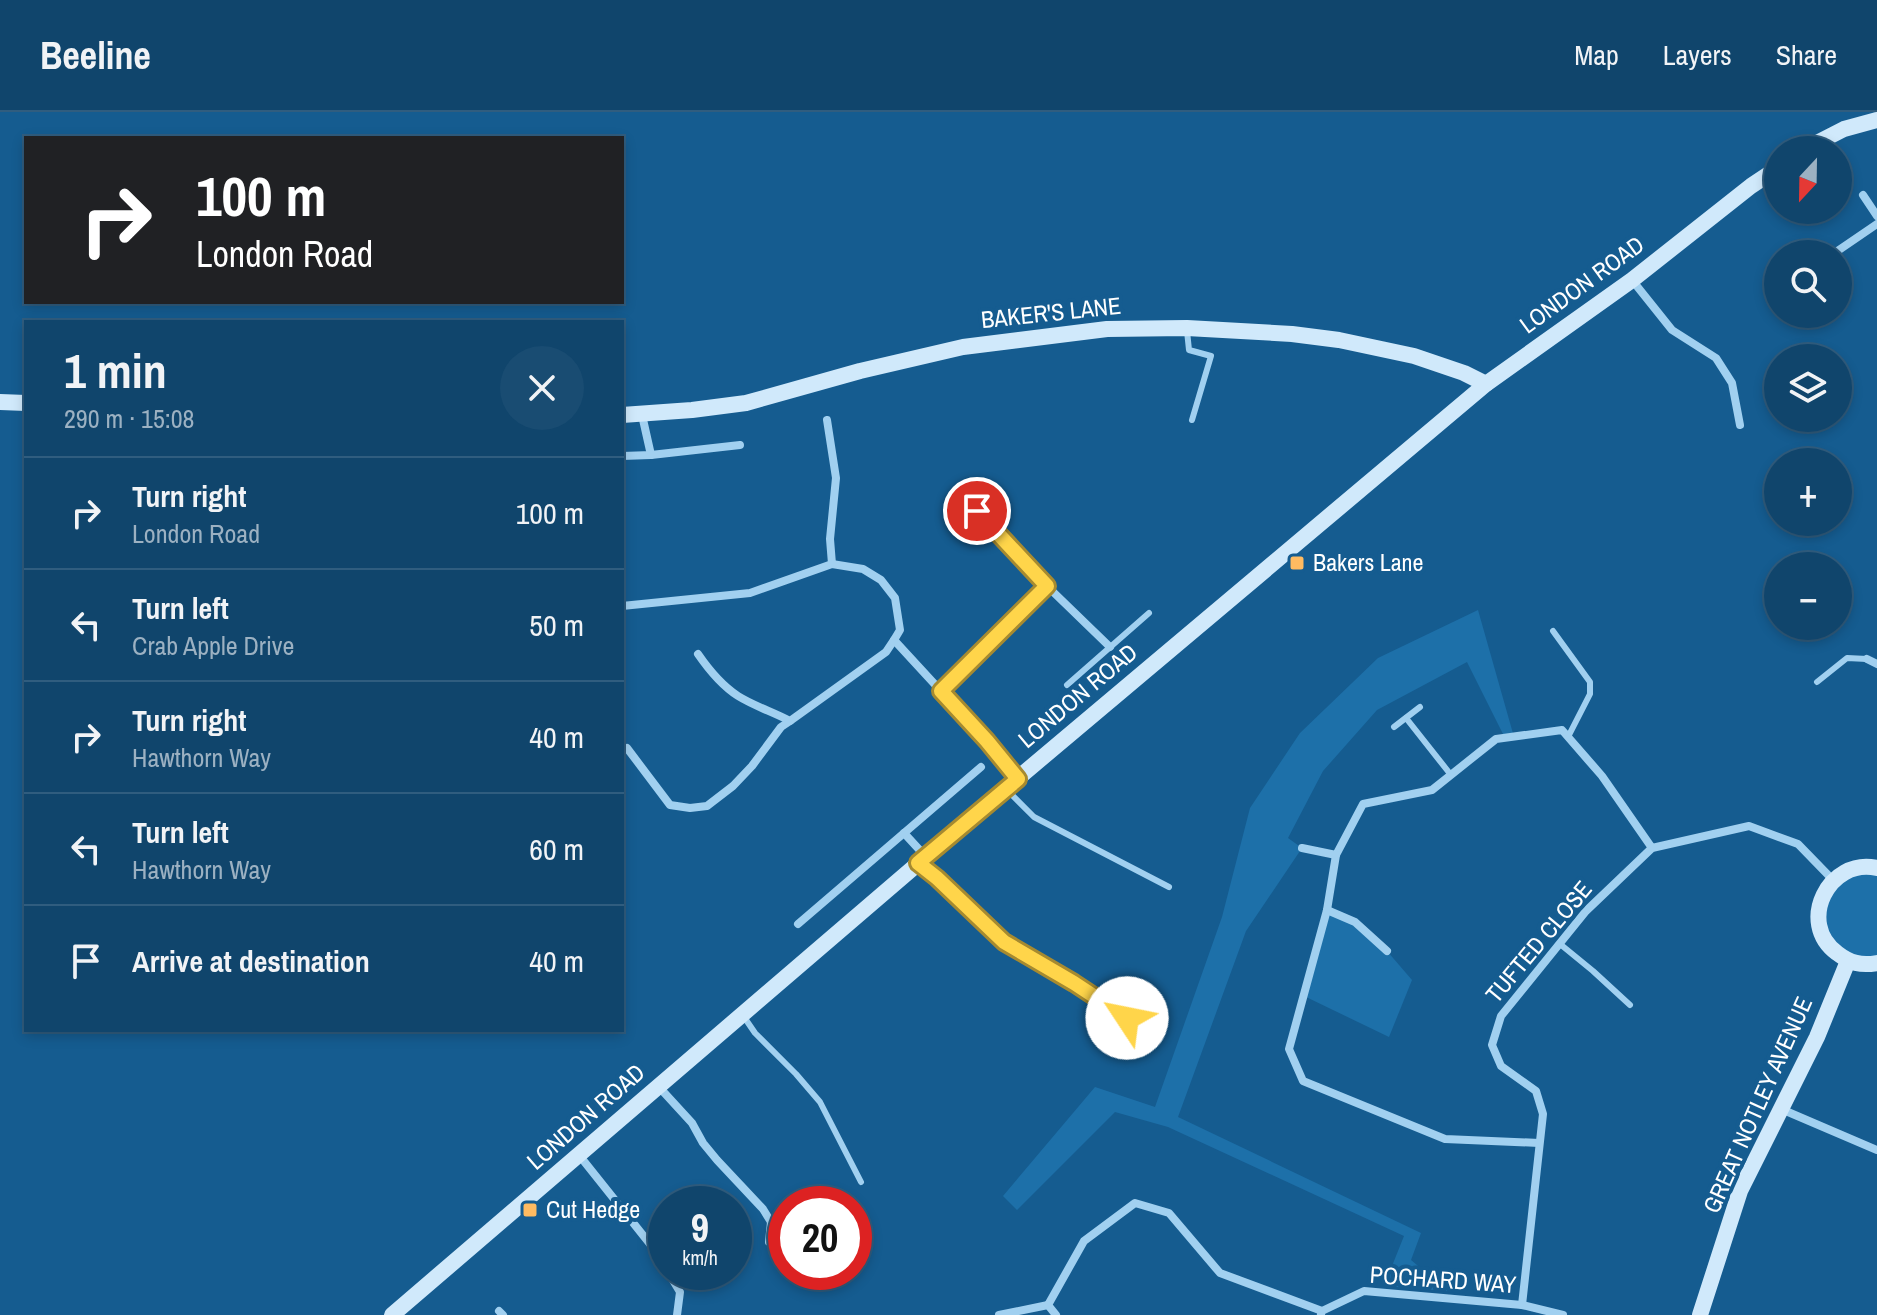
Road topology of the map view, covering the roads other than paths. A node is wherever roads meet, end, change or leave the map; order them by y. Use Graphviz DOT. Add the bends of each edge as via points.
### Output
graph roads {
  1 [pos="1859,112"];
  2 [pos="1877,120"];
  3 [pos="1844,129"];
  4 [pos="1830,136"];
  5 [pos="1764,177"];
  6 [pos="1863,195"];
  7 [pos="1877,216"];
  8 [pos="1877,224"];
  9 [pos="1852,241"];
  10 [pos="1632,280"];
  11 [pos="1187,328"];
  12 [pos="1486,384"];
  13 [pos="0,402"];
  14 [pos="24,403"];
  15 [pos="624,415"];
  16 [pos="642,415"];
  17 [pos="827,420"];
  18 [pos="1192,420"];
  19 [pos="1740,425"];
  20 [pos="740,445"];
  21 [pos="651,455"];
  22 [pos="624,456"];
  23 [pos="977,511"];
  24 [pos="832,564"];
  25 [pos="1047,586"];
  26 [pos="624,606"];
  27 [pos="1149,613"];
  28 [pos="1553,631"];
  29 [pos="894,640"];
  30 [pos="1110,647"];
  31 [pos="698,654"];
  32 [pos="1867,659"];
  33 [pos="1877,664"];
  34 [pos="1817,682"];
  35 [pos="1067,685"];
  36 [pos="941,691"];
  37 [pos="1420,707"];
  38 [pos="1406,718"];
  39 [pos="790,721"];
  40 [pos="1394,727"];
  41 [pos="1568,737"];
  42 [pos="627,748"];
  43 [pos="981,767"];
  44 [pos="1451,775"];
  45 [pos="1011,784"];
  46 [pos="904,833"];
  47 [pos="1302,848"];
  48 [pos="1652,848"];
  49 [pos="1336,855"];
  50 [pos="922,860"];
  51 [pos="1877,868"];
  52 [pos="1833,880"];
  53 [pos="1169,887"];
  54 [pos="1327,910"];
  55 [pos="798,924"];
  56 [pos="1560,944"];
  57 [pos="1387,951"];
  58 [pos="1848,961"];
  59 [pos="1877,963"];
  60 [pos="1630,1005"];
  61 [pos="742,1014"];
  62 [pos="1127,1018"];
  63 [pos="659,1086"];
  64 [pos="1781,1109"];
  65 [pos="1539,1143"];
  66 [pos="1877,1150"];
  67 [pos="579,1155"];
  68 [pos="861,1182"];
  69 [pos="768,1217"];
  70 [pos="648,1241"];
  71 [pos="679,1290"];
  72 [pos="1048,1305"];
  73 [pos="1522,1305"];
  74 [pos="1321,1313"];
  75 [pos="392,1315"];
  76 [pos="677,1315"];
  77 [pos="999,1315"];
  78 [pos="1056,1315"];
  79 [pos="1563,1315"];
  80 [pos="1700,1315"];
  1 -- 3 [label="street"];
  2 -- 3 [label="street"];
  3 -- 4 [label="street"];
  5 -- 10 [label="street, LONDON ROAD"];
  6 -- 7 [label="street"];
  8 -- 9 [label="street"];
  10 -- 12 [label="street, LONDON ROAD"];
  10 -- 19 [label="street" via="1672,330 1716,358 1732,383"];
  11 -- 12 [label="street, BAKER'S LANE" via="1339,340 1414,356"];
  11 -- 16 [label="street, BAKER'S LANE" via="1107,329 963,347 746,403"];
  11 -- 18 [label="lane" via="1189,350 1211,356"];
  12 -- 45 [label="street, LONDON ROAD"];
  13 -- 14 [label="street"];
  15 -- 16 [label="street, BAKER'S LANE"];
  16 -- 21 [label="street"];
  17 -- 24 [label="street" via="836,478"];
  20 -- 21 [label="street"];
  21 -- 22 [label="street"];
  23 -- 25 [label="street"];
  24 -- 26 [label="street" via="750,593"];
  24 -- 29 [label="street" via="863,569 881,580 895,598 900,630"];
  25 -- 30 [label="street"];
  25 -- 36 [label="street"];
  27 -- 30 [label="lane"];
  28 -- 41 [label="lane" via="1590,682 1590,694"];
  29 -- 36 [label="street"];
  29 -- 39 [label="street" via="886,652"];
  30 -- 35 [label="lane"];
  31 -- 39 [label="street" via="739,697"];
  32 -- 33 [label="street"];
  32 -- 34 [label="lane" via="1847,658"];
  36 -- 45 [label="street" via="987,741"];
  37 -- 38 [label="lane"];
  38 -- 40 [label="lane"];
  38 -- 44 [label="lane"];
  39 -- 42 [label="street" via="733,786 707,806 670,805"];
  41 -- 44 [label="street" via="1562,730 1496,739"];
  41 -- 48 [label="street"];
  43 -- 46 [label="street"];
  44 -- 49 [label="street" via="1432,790 1363,804"];
  45 -- 50 [label="street, LONDON ROAD"];
  45 -- 53 [label="lane" via="1034,817"];
  46 -- 50 [label="street"];
  46 -- 55 [label="street"];
  47 -- 49 [label="street"];
  48 -- 52 [label="street" via="1749,826 1798,844"];
  48 -- 56 [label="street, TUFTED CLOSE" via="1586,911"];
  49 -- 54 [label="street"];
  50 -- 61 [label="street, LONDON ROAD"];
  50 -- 62 [label="lane" via="1004,942"];
  51 -- 52 [label="street" via="1857,868"];
  52 -- 58 [label="street" via="1820,901 1820,932"];
  54 -- 57 [label="street" via="1355,922"];
  54 -- 65 [label="street" via="1289,1049 1303,1081 1445,1139"];
  56 -- 60 [label="lane"];
  56 -- 65 [label="street, TUFTED CLOSE" via="1501,1016 1492,1045 1501,1066 1536,1091 1543,1114"];
  58 -- 59 [label="street"];
  58 -- 64 [label="street, GREAT NOTLEY AVENUE"];
  61 -- 63 [label="street, LONDON ROAD"];
  61 -- 68 [label="lane" via="820,1102"];
  63 -- 67 [label="street, LONDON ROAD"];
  63 -- 69 [label="street"];
  64 -- 66 [label="street"];
  64 -- 80 [label="street, GREAT NOTLEY AVENUE" via="1740,1191"];
  65 -- 73 [label="street, TUFTED CLOSE"];
  67 -- 70 [label="street"];
  67 -- 75 [label="street, LONDON ROAD"];
  71 -- 76 [label="street"];
  72 -- 74 [label="street, POCHARD WAY" via="1084,1241 1135,1203 1169,1213 1220,1273"];
  72 -- 77 [label="street"];
  72 -- 78 [label="street"];
  73 -- 74 [label="street, POCHARD WAY" via="1364,1291"];
  73 -- 79 [label="street, POCHARD WAY"];
}
